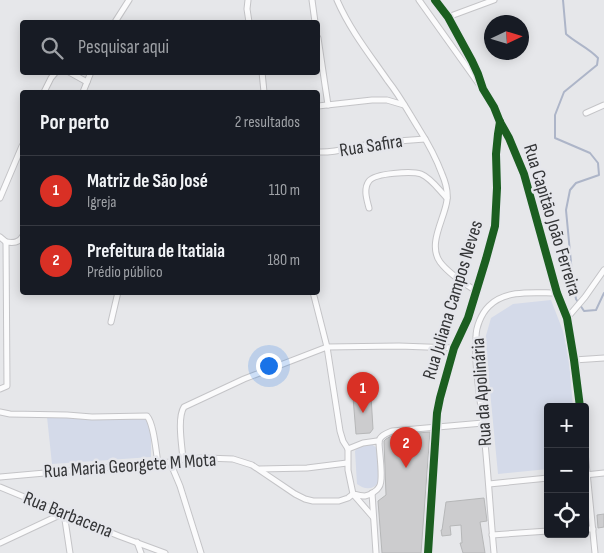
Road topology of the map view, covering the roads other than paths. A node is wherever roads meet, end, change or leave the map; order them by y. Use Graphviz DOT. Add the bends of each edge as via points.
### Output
graph roads {
  1 [pos="129,0"];
  2 [pos="248,0"];
  3 [pos="312,0"];
  4 [pos="338,0"];
  5 [pos="418,0"];
  6 [pos="435,0"];
  7 [pos="494,0"];
  8 [pos="448,17"];
  9 [pos="116,20"];
  10 [pos="249,20"];
  11 [pos="315,20"];
  12 [pos="320,51"];
  13 [pos="54,75"];
  14 [pos="74,75"];
  15 [pos="90,75"];
  16 [pos="262,75"];
  17 [pos="87,82"];
  18 [pos="483,89"];
  19 [pos="45,90"];
  20 [pos="84,90"];
  21 [pos="264,90"];
  22 [pos="604,104"];
  23 [pos="328,105"];
  24 [pos="404,105"];
  25 [pos="320,106"];
  26 [pos="586,113"];
  27 [pos="500,122"];
  28 [pos="425,139"];
  29 [pos="20,151"];
  30 [pos="320,152"];
  31 [pos="0,198"];
  32 [pos="447,199"];
  33 [pos="369,208"];
  34 [pos="2,240"];
  35 [pos="20,241"];
  36 [pos="604,270"];
  37 [pos="476,291"];
  38 [pos="557,293"];
  39 [pos="117,295"];
  40 [pos="314,295"];
  41 [pos="567,318"];
  42 [pos="111,322"];
  43 [pos="327,348"];
  44 [pos="454,348"];
  45 [pos="604,358"];
  46 [pos="574,360"];
  47 [pos="0,389"];
  48 [pos="579,403"];
  49 [pos="0,412"];
  50 [pos="483,423"];
  51 [pos="436,428"];
  52 [pos="379,442"];
  53 [pos="348,449"];
  54 [pos="183,459"];
  55 [pos="170,462"];
  56 [pos="158,463"];
  57 [pos="347,463"];
  58 [pos="259,470"];
  59 [pos="604,473"];
  60 [pos="589,474"];
  61 [pos="0,477"];
  62 [pos="544,478"];
  63 [pos="489,484"];
  64 [pos="0,487"];
  65 [pos="372,493"];
  66 [pos="588,493"];
  67 [pos="353,494"];
  68 [pos="64,513"];
  69 [pos="373,517"];
  70 [pos="589,529"];
  71 [pos="593,529"];
  72 [pos="544,531"];
  73 [pos="492,535"];
  74 [pos="138,542"];
  75 [pos="0,543"];
  76 [pos="70,553"];
  77 [pos="141,553"];
  78 [pos="165,553"];
  79 [pos="201,553"];
  80 [pos="376,553"];
  81 [pos="428,553"];
  82 [pos="494,553"];
  83 [pos="595,553"];
  1 -- 9 [label="street"];
  2 -- 10 [label="street"];
  3 -- 11 [label="street"];
  4 -- 24 [label="street" via="357,37"];
  5 -- 18 [label="street"];
  6 -- 8 [label="street, Rua Capitão João Ferreira"];
  7 -- 8 [label="street"];
  8 -- 18 [label="street, Rua Capitão João Ferreira"];
  12 -- 23 [label="street"];
  13 -- 19 [label="street"];
  14 -- 17 [label="street"];
  15 -- 17 [label="street"];
  16 -- 21 [label="street"];
  17 -- 20 [label="street"];
  18 -- 27 [label="street, Rua Capitão João Ferreira"];
  22 -- 26 [label="street"];
  23 -- 24 [label="street" via="372,100"];
  23 -- 25 [label="street"];
  24 -- 28 [label="street"];
  27 -- 37 [label="street, Rua Juliana Campos Neves" via="495,226"];
  27 -- 38 [label="street, Rua Capitão João Ferreira" via="524,174"];
  28 -- 30 [label="street, Rua Safira"];
  28 -- 32 [label="street" via="440,167"];
  29 -- 31 [label="street"];
  32 -- 33 [label="street" via="422,174 396,173 370,180 366,186"];
  32 -- 37 [label="street" via="437,233 437,257"];
  34 -- 35 [label="street"];
  34 -- 47 [label="street" via="7,386"];
  36 -- 41 [label="street"];
  37 -- 44 [label="street, Rua Juliana Campos Neves"];
  38 -- 41 [label="street, Rua Capitão João Ferreira"];
  38 -- 50 [label="street, Rua da Apolinária" via="508,295 496,300 482,316 476,336"];
  39 -- 42 [label="street"];
  40 -- 43 [label="street"];
  41 -- 46 [label="street, Rua Capitão João Ferreira"];
  43 -- 44 [label="street"];
  43 -- 53 [label="street" via="340,431"];
  43 -- 54 [label="street" via="244,379 184,407 181,426"];
  44 -- 51 [label="street, Rua Juliana Campos Neves" via="440,398"];
  45 -- 46 [label="street"];
  46 -- 48 [label="street, Rua Capitão João Ferreira"];
  49 -- 56 [label="street" via="147,416 152,425"];
  50 -- 51 [label="street"];
  50 -- 63 [label="street, Rua da Apolinária"];
  51 -- 52 [label="street" via="392,431"];
  51 -- 81 [label="street, Rua Juliana Campos Neves"];
  52 -- 53 [label="street" via="362,442"];
  52 -- 65 [label="street" via="381,482"];
  53 -- 57 [label="street"];
  54 -- 55 [label="street, Rua Maria Georgete M Mota"];
  54 -- 58 [label="street, Rua Maria Georgete M Mota" via="232,459"];
  55 -- 56 [label="street, Rua Maria Georgete M Mota"];
  55 -- 79 [label="street"];
  56 -- 61 [label="street, Rua Maria Georgete M Mota"];
  57 -- 58 [label="street, Rua Maria Georgete M Mota"];
  57 -- 67 [label="street"];
  58 -- 67 [label="street" via="305,499 339,500"];
  59 -- 60 [label="street"];
  62 -- 63 [label="street"];
  63 -- 73 [label="street, Rua da Apolinária"];
  64 -- 68 [label="street, Rua Barbacena"];
  65 -- 67 [label="street" via="363,496"];
  65 -- 69 [label="street"];
  66 -- 71 [label="street"];
  67 -- 69 [label="street"];
  68 -- 74 [label="street, Rua Barbacena"];
  68 -- 75 [label="street"];
  68 -- 76 [label="street"];
  69 -- 80 [label="street"];
  70 -- 71 [label="street"];
  71 -- 83 [label="street"];
  72 -- 73 [label="street"];
  73 -- 82 [label="street, Rua da Apolinária"];
  74 -- 77 [label="street"];
  74 -- 78 [label="street, Rua Barbacena"];
}
